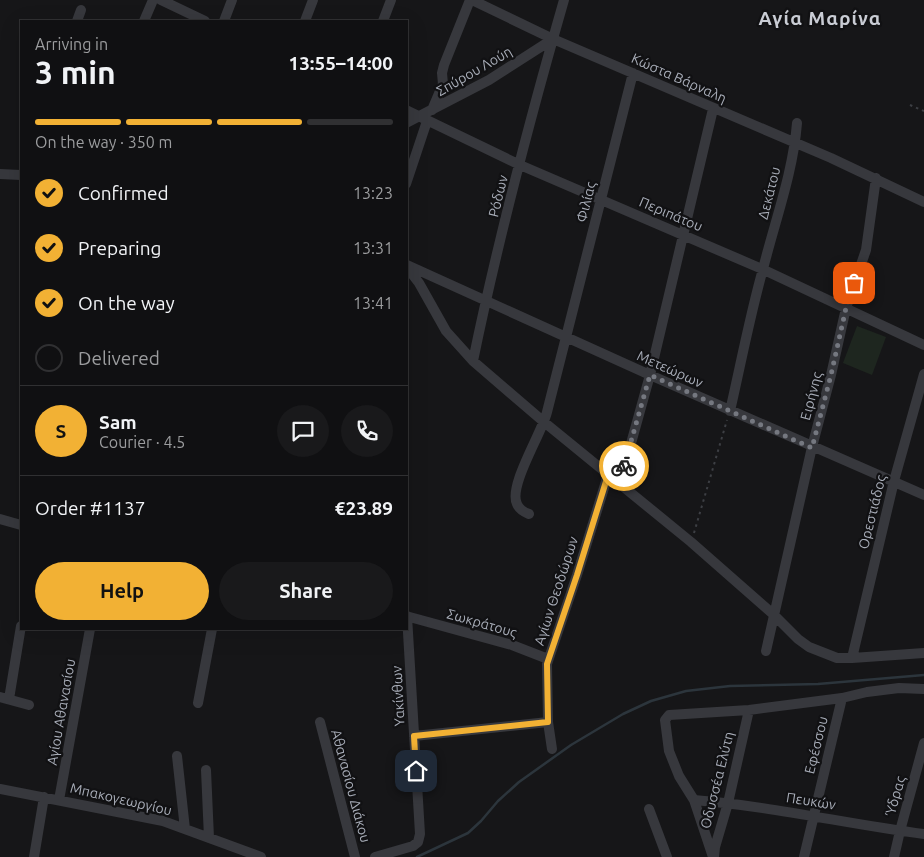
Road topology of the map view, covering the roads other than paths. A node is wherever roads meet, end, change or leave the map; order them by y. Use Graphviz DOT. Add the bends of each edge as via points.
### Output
graph roads {
  1 [pos="153,0"];
  2 [pos="161,0"];
  3 [pos="232,0"];
  4 [pos="313,0"];
  5 [pos="391,0"];
  6 [pos="471,0"];
  7 [pos="564,0"];
  8 [pos="81,10"];
  9 [pos="77,20"];
  10 [pos="144,20"];
  11 [pos="203,20"];
  12 [pos="224,20"];
  13 [pos="305,20"];
  14 [pos="383,20"];
  15 [pos="553,39"];
  16 [pos="633,72"];
  17 [pos="713,109"];
  18 [pos="432,110"];
  19 [pos="408,111"];
  20 [pos="423,119"];
  21 [pos="408,123"];
  22 [pos="797,123"];
  23 [pos="795,143"];
  24 [pos="520,165"];
  25 [pos="0,174"];
  26 [pos="19,175"];
  27 [pos="408,176"];
  28 [pos="876,178"];
  29 [pos="601,200"];
  30 [pos="924,202"];
  31 [pos="684,234"];
  32 [pos="408,266"];
  33 [pos="408,268"];
  34 [pos="762,269"];
  35 [pos="486,300"];
  36 [pos="846,308"];
  37 [pos="566,337"];
  38 [pos="924,344"];
  39 [pos="474,361"];
  40 [pos="924,374"];
  41 [pos="650,375"];
  42 [pos="730,411"];
  43 [pos="544,422"];
  44 [pos="812,448"];
  45 [pos="608,475"];
  46 [pos="894,482"];
  47 [pos="620,483"];
  48 [pos="924,495"];
  49 [pos="529,514"];
  50 [pos="0,519"];
  51 [pos="20,525"];
  52 [pos="773,614"];
  53 [pos="408,616"];
  54 [pos="20,630"];
  55 [pos="90,630"];
  56 [pos="212,630"];
  57 [pos="408,630"];
  58 [pos="766,651"];
  59 [pos="924,653"];
  60 [pos="852,658"];
  61 [pos="548,659"];
  62 [pos="924,688"];
  63 [pos="4,698"];
  64 [pos="842,698"];
  65 [pos="198,703"];
  66 [pos="29,705"];
  67 [pos="749,710"];
  68 [pos="320,722"];
  69 [pos="548,722"];
  70 [pos="414,736"];
  71 [pos="924,744"];
  72 [pos="552,749"];
  73 [pos="177,756"];
  74 [pos="206,770"];
  75 [pos="0,789"];
  76 [pos="44,797"];
  77 [pos="59,800"];
  78 [pos="694,800"];
  79 [pos="728,803"];
  80 [pos="649,809"];
  81 [pos="814,815"];
  82 [pos="185,829"];
  83 [pos="900,831"];
  84 [pos="924,834"];
  85 [pos="209,838"];
  86 [pos="34,857"];
  87 [pos="261,857"];
  88 [pos="355,857"];
  89 [pos="375,857"];
  90 [pos="668,857"];
  91 [pos="714,857"];
  92 [pos="804,857"];
  93 [pos="894,857"];
  1 -- 10 [label="street"];
  2 -- 11 [label="street"];
  3 -- 12 [label="street"];
  4 -- 13 [label="street"];
  5 -- 14 [label="street"];
  6 -- 15 [label="street, Κώστα Βάρναλη"];
  6 -- 18 [label="street" via="444,66 443,84"];
  7 -- 15 [label="street, Ρόδων"];
  8 -- 9 [label="street"];
  15 -- 16 [label="street, Κώστα Βάρναλη"];
  15 -- 18 [label="street, Σπύρου Λούη"];
  15 -- 24 [label="street, Ρόδων"];
  16 -- 17 [label="street, Κώστα Βάρναλη"];
  16 -- 29 [label="street, Φιλίας"];
  17 -- 23 [label="street, Κώστα Βάρναλη"];
  17 -- 31 [label="street"];
  18 -- 20 [label="street, Σπύρου Λούη"];
  19 -- 20 [label="street, Περιπάτου"];
  20 -- 21 [label="street, Σπύρου Λούη"];
  20 -- 24 [label="street, Περιπάτου"];
  20 -- 27 [label="street"];
  22 -- 23 [label="street, Δεκάτου"];
  23 -- 28 [label="street, Κώστα Βάρναλη"];
  23 -- 34 [label="street, Δεκάτου"];
  24 -- 29 [label="street, Περιπάτου"];
  24 -- 35 [label="street, Ρόδων"];
  25 -- 26 [label="street"];
  28 -- 30 [label="street, Κώστα Βάρναλη"];
  28 -- 36 [label="street, Ειρήνης" via="866,250"];
  29 -- 31 [label="street, Περιπάτου"];
  29 -- 37 [label="street, Φιλίας"];
  31 -- 34 [label="street, Περιπάτου"];
  31 -- 41 [label="street"];
  32 -- 35 [label="street, Μετεώρων"];
  33 -- 39 [label="street" via="446,331"];
  34 -- 36 [label="street, Περιπάτου"];
  34 -- 42 [label="street, Δεκάτου"];
  35 -- 37 [label="street, Μετεώρων"];
  35 -- 39 [label="street, Ρόδων"];
  36 -- 38 [label="street, Περιπάτου"];
  36 -- 44 [label="street, Ειρήνης"];
  37 -- 41 [label="street, Μετεώρων"];
  37 -- 43 [label="street, Φιλίας"];
  39 -- 43 [label="street"];
  40 -- 46 [label="street, Ορεστιάδος"];
  41 -- 42 [label="street, Μετεώρων"];
  41 -- 47 [label="street"];
  42 -- 44 [label="street, Μετεώρων"];
  43 -- 45 [label="street"];
  43 -- 49 [label="street, Φιλίας" via="517,483 515,495 517,504"];
  44 -- 46 [label="street, Μετεώρων"];
  44 -- 52 [label="street, Ειρήνης"];
  45 -- 47 [label="street"];
  45 -- 61 [label="street, Αγίων Θεοδώρων"];
  46 -- 48 [label="street, Μετεώρων"];
  46 -- 60 [label="street, Ορεστιάδος"];
  47 -- 52 [label="street"];
  50 -- 51 [label="street"];
  52 -- 58 [label="street, Ειρήνης"];
  52 -- 60 [label="street" via="809,647 832,656"];
  53 -- 61 [label="street, Σωκράτους" via="512,645"];
  54 -- 63 [label="street"];
  55 -- 77 [label="street, Αγίου Αθανασίου"];
  56 -- 65 [label="street"];
  57 -- 70 [label="street, Υακίνθων"];
  59 -- 60 [label="street"];
  61 -- 69 [label="street, Αγίων Θεοδώρων"];
  62 -- 64 [label="street" via="899,688"];
  63 -- 66 [label="street"];
  64 -- 67 [label="street"];
  64 -- 81 [label="street, Εφέσσου"];
  67 -- 78 [label="street" via="675,714 665,720 669,751"];
  67 -- 79 [label="street, Οδυσσέα Ελύτη"];
  68 -- 88 [label="street, Αθανασίου Διάκου"];
  69 -- 70 [label="street"];
  69 -- 72 [label="street, Αγίων Θεοδώρων"];
  70 -- 89 [label="street, Υακίνθων" via="418,842"];
  71 -- 83 [label="street, Ύδρας"];
  73 -- 82 [label="street"];
  74 -- 85 [label="street"];
  75 -- 76 [label="street, Μπακογεωργίου"];
  76 -- 77 [label="street, Μπακογεωργίου"];
  76 -- 86 [label="street"];
  77 -- 82 [label="street, Μπακογεωργίου" via="163,821"];
  78 -- 79 [label="street, Πευκών"];
  78 -- 91 [label="street"];
  79 -- 81 [label="street, Πευκών"];
  79 -- 91 [label="street, Οδυσσέα Ελύτη"];
  80 -- 90 [label="street"];
  81 -- 83 [label="street, Πευκών"];
  81 -- 92 [label="street, Εφέσσου"];
  82 -- 85 [label="street, Μπακογεωργίου"];
  83 -- 84 [label="street, Πευκών"];
  83 -- 93 [label="street, Ύδρας"];
  85 -- 87 [label="street, Μπακογεωργίου"];
}
